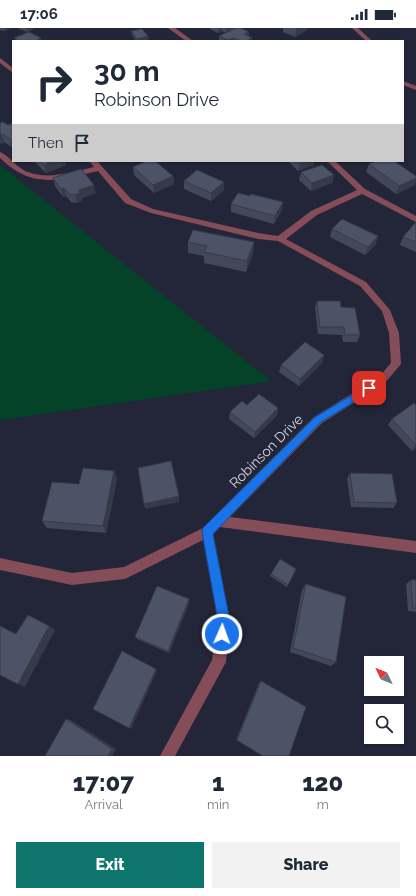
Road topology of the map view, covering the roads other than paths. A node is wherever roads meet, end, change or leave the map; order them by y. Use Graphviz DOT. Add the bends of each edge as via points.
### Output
graph roads {
  1 [pos="171,28"];
  2 [pos="355,28"];
  3 [pos="189,40"];
  4 [pos="368,40"];
  5 [pos="0,60"];
  6 [pos="12,70"];
  7 [pos="404,83"];
  8 [pos="416,88"];
  9 [pos="0,154"];
  10 [pos="94,162"];
  11 [pos="332,162"];
  12 [pos="100,168"];
  13 [pos="362,191"];
  14 [pos="416,219"];
  15 [pos="280,238"];
  16 [pos="217,522"];
  17 [pos="207,532"];
  18 [pos="416,547"];
  19 [pos="0,564"];
  20 [pos="167,756"];
  1 -- 3 [label="street"];
  2 -- 4 [label="street"];
  5 -- 6 [label="street"];
  7 -- 8 [label="street"];
  9 -- 12 [label="street" via="21,172 37,178"];
  10 -- 12 [label="street, Robinson Drive"];
  11 -- 13 [label="street"];
  12 -- 15 [label="street, Robinson Drive" via="128,201 151,211 258,236"];
  13 -- 14 [label="street"];
  13 -- 15 [label="street" via="314,213"];
  15 -- 16 [label="street, Robinson Drive" via="363,284 386,310 394,333 396,364 382,380 318,420"];
  16 -- 17 [label="street, Robinson Drive"];
  16 -- 18 [label="street"];
  17 -- 19 [label="street, Robinson Drive" via="125,573 72,579"];
  17 -- 20 [label="street" via="224,621 219,662"];
}
